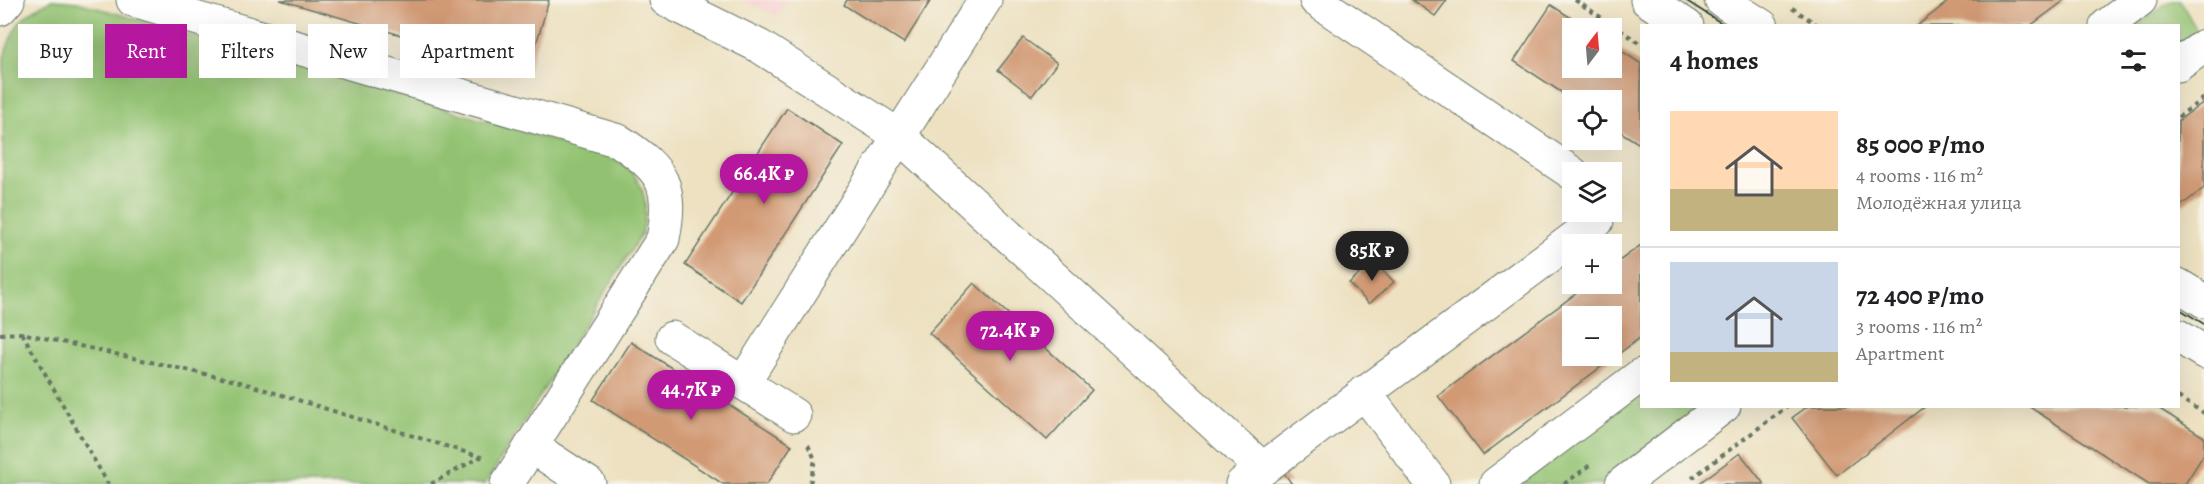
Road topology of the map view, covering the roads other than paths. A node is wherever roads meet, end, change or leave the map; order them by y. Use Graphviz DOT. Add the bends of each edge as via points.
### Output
graph roads {
  1 [pos="8,0"];
  2 [pos="133,0"];
  3 [pos="666,0"];
  4 [pos="986,0"];
  5 [pos="1316,0"];
  6 [pos="1647,0"];
  7 [pos="1721,0"];
  8 [pos="2140,0"];
  9 [pos="0,9"];
  10 [pos="1684,24"];
  11 [pos="1759,24"];
  12 [pos="2109,24"];
  13 [pos="2204,46"];
  14 [pos="2180,64"];
  15 [pos="898,135"];
  16 [pos="1562,166"];
  17 [pos="1596,222"];
  18 [pos="2180,286"];
  19 [pos="2204,301"];
  20 [pos="2180,337"];
  21 [pos="672,338"];
  22 [pos="2204,352"];
  23 [pos="1640,376"];
  24 [pos="743,383"];
  25 [pos="1364,392"];
  26 [pos="1721,408"];
  27 [pos="794,415"];
  28 [pos="531,446"];
  29 [pos="1253,476"];
  30 [pos="509,480"];
  31 [pos="589,484"];
  32 [pos="1432,484"];
  33 [pos="1496,484"];
  34 [pos="1622,484"];
  1 -- 9 [label="street"];
  2 -- 28 [label="street" via="619,141 656,171 667,191 663,239"];
  3 -- 15 [label="street" via="759,46"];
  4 -- 15 [label="street"];
  5 -- 16 [label="street"];
  6 -- 10 [label="street"];
  7 -- 11 [label="street"];
  8 -- 12 [label="street"];
  13 -- 14 [label="street"];
  15 -- 24 [label="street"];
  15 -- 29 [label="street"];
  17 -- 25 [label="street"];
  18 -- 19 [label="street"];
  20 -- 22 [label="street"];
  21 -- 24 [label="street"];
  23 -- 33 [label="street"];
  24 -- 27 [label="street"];
  25 -- 29 [label="street"];
  25 -- 32 [label="street"];
  26 -- 34 [label="street"];
  28 -- 30 [label="street"];
  28 -- 31 [label="street"];
}
